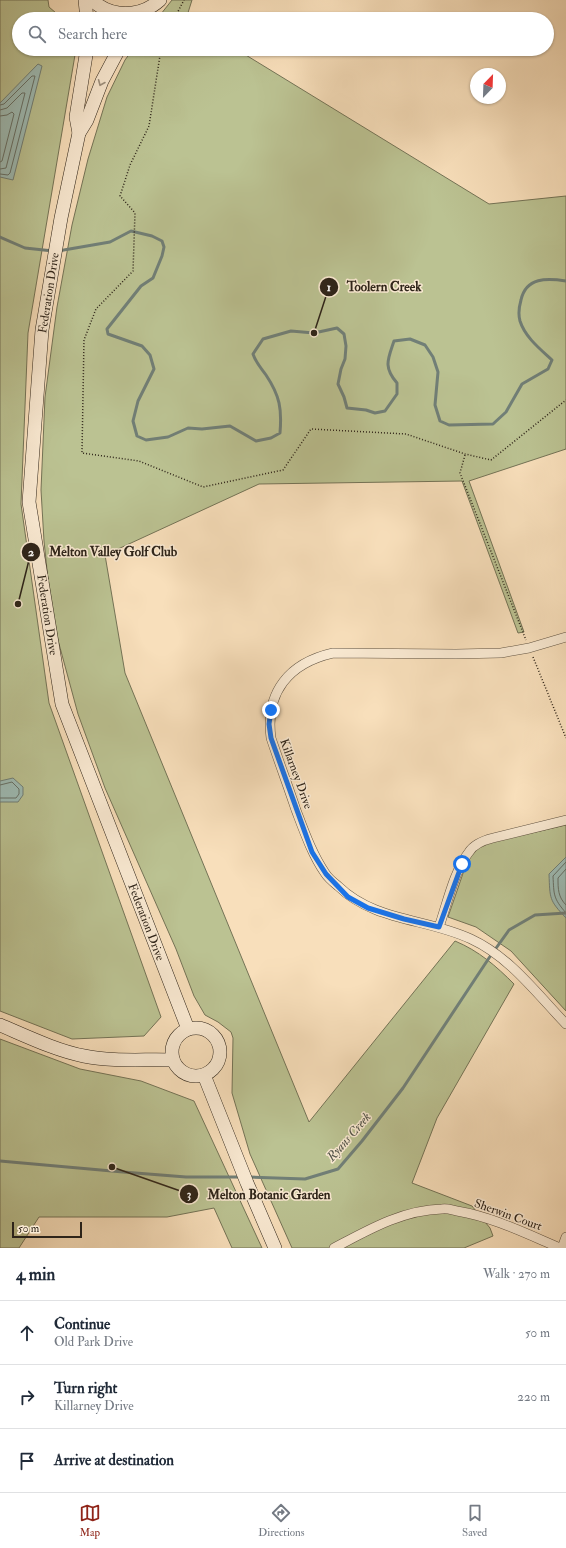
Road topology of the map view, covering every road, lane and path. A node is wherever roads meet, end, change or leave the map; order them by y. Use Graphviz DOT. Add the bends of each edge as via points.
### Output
graph roads {
  1 [pos="85,0"];
  2 [pos="92,0"];
  3 [pos="184,0"];
  4 [pos="158,2"];
  5 [pos="86,12"];
  6 [pos="116,12"];
  7 [pos="139,12"];
  8 [pos="149,12"];
  9 [pos="178,12"];
  10 [pos="86,56"];
  11 [pos="115,56"];
  12 [pos="160,56"];
  13 [pos="79,133"];
  14 [pos="566,400"];
  15 [pos="465,454"];
  16 [pos="566,637"];
  17 [pos="529,648"];
  18 [pos="566,738"];
  19 [pos="566,820"];
  20 [pos="439,927"];
  21 [pos="566,1024"];
  22 [pos="0,1025"];
  23 [pos="188,1029"];
  24 [pos="173,1060"];
  25 [pos="204,1075"];
  26 [pos="566,1237"];
  27 [pos="275,1248"];
  28 [pos="334,1248"];
  29 [pos="561,1248"];
  1 -- 5 [label="main road"];
  2 -- 6 [label="main road" via="106,10"];
  3 -- 9 [label="path"];
  4 -- 7 [label="main road"];
  4 -- 8 [label="main road"];
  10 -- 13 [label="main road, Federation Drive" via="76,117"];
  11 -- 13 [label="main road, Federation Drive, one-way"];
  12 -- 15 [label="path" via="149,126 130,165 120,196 135,213 133,271 96,309 84,340 82,453 138,461 203,488 283,470 311,429 406,434"];
  13 -- 23 [label="main road, Federation Drive" via="61,218 42,330 29,502 62,704"];
  14 -- 15 [label="path" via="491,460"];
  15 -- 17 [label="path" via="460,472"];
  16 -- 17 [label="street, Killarney Drive"];
  17 -- 18 [label="path"];
  17 -- 20 [label="street, Killarney Drive" via="501,653 333,653 320,656 298,667 287,678 279,689 271,710 271,738 312,852 326,874 348,897 368,908"];
  19 -- 20 [label="street" via="483,841 470,850 456,876"];
  20 -- 21 [label="street, Killarney Drive" via="472,939 505,960"];
  22 -- 24 [label="main road" via="83,1056 118,1060"];
  23 -- 24 [label="main road" via="174,1042"];
  23 -- 25 [label="main road" via="206,1030 219,1044 218,1062"];
  24 -- 25 [label="main road" via="186,1074"];
  25 -- 27 [label="main road"];
  26 -- 29 [label="street"];
  28 -- 29 [label="street, Sherwin Court" via="391,1219 443,1208 498,1222"];
}
